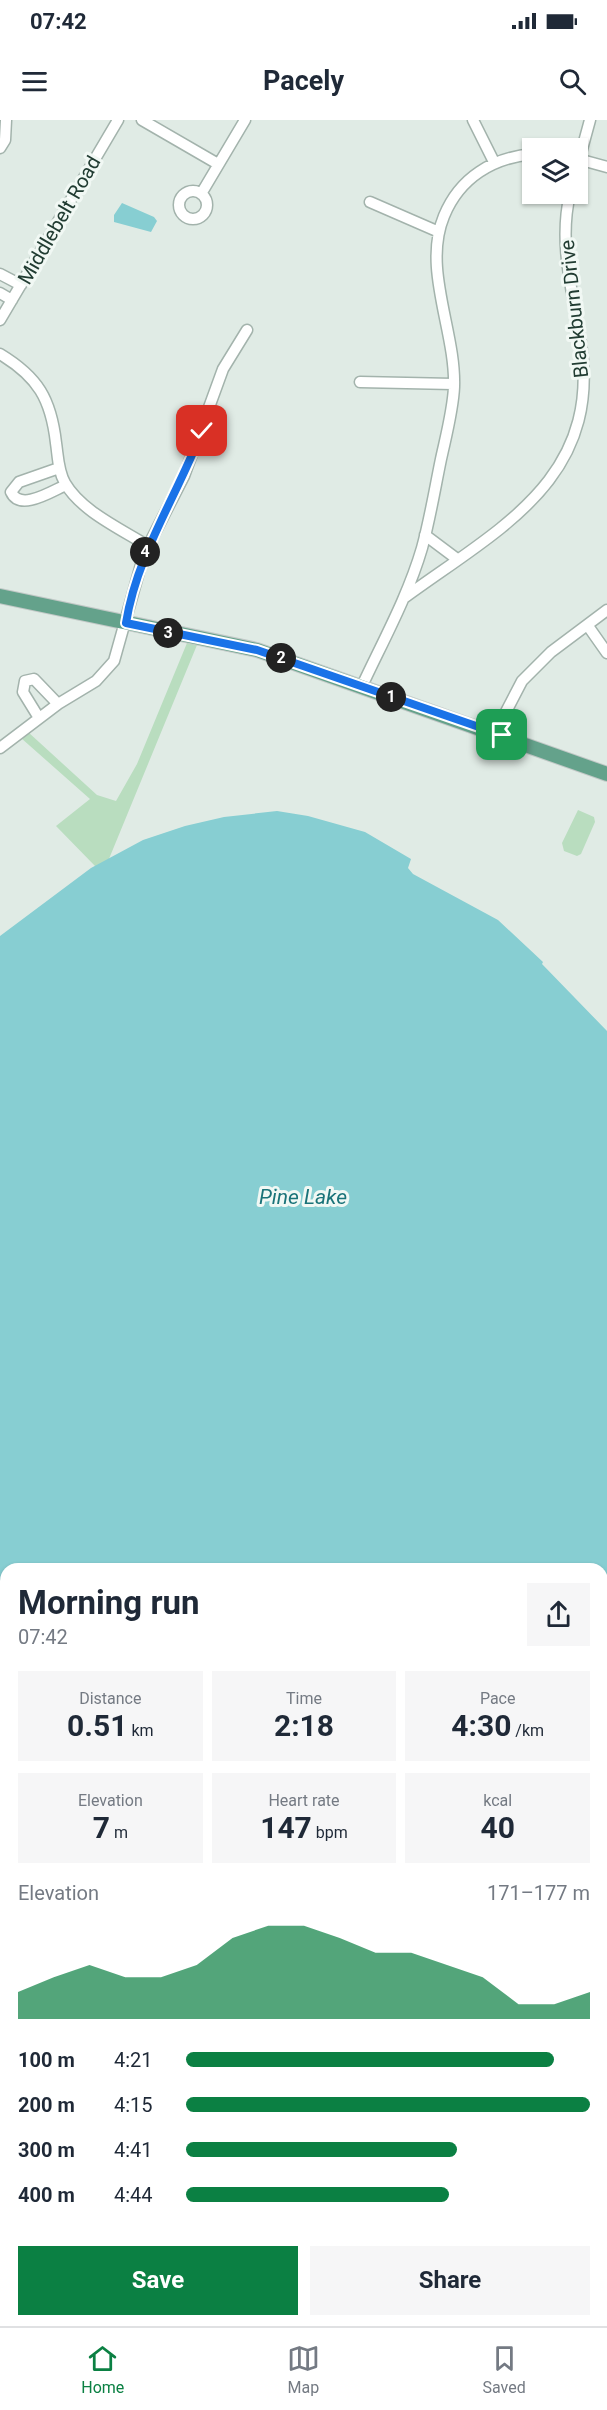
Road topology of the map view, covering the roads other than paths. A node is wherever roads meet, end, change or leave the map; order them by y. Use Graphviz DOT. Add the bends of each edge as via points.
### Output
graph roads {
  1 [pos="6,120"];
  2 [pos="118,120"];
  3 [pos="142,120"];
  4 [pos="245,120"];
  5 [pos="473,120"];
  6 [pos="590,120"];
  7 [pos="585,138"];
  8 [pos="0,148"];
  9 [pos="522,156"];
  10 [pos="494,162"];
  11 [pos="588,162"];
  12 [pos="218,164"];
  13 [pos="607,167"];
  14 [pos="201,194"];
  15 [pos="370,202"];
  16 [pos="569,204"];
  17 [pos="439,232"];
  18 [pos="0,274"];
  19 [pos="21,285"];
  20 [pos="0,293"];
  21 [pos="12,300"];
  22 [pos="0,321"];
  23 [pos="247,330"];
  24 [pos="0,354"];
  25 [pos="360,382"];
  26 [pos="453,384"];
  27 [pos="59,468"];
  28 [pos="66,485"];
  29 [pos="425,535"];
  30 [pos="148,546"];
  31 [pos="457,559"];
  32 [pos="0,596"];
  33 [pos="403,598"];
  34 [pos="607,610"];
  35 [pos="126,623"];
  36 [pos="588,626"];
  37 [pos="607,653"];
  38 [pos="362,686"];
  39 [pos="58,704"];
  40 [pos="39,718"];
  41 [pos="495,733"];
  42 [pos="0,748"];
  43 [pos="607,774"];
  1 -- 8 [label="street"];
  2 -- 19 [label="street, Middlebelt Road"];
  3 -- 12 [label="street"];
  4 -- 12 [label="street"];
  5 -- 10 [label="street"];
  6 -- 7 [label="street"];
  9 -- 10 [label="street"];
  10 -- 17 [label="street" via="479,171 456,195"];
  11 -- 13 [label="street"];
  12 -- 14 [label="street"];
  15 -- 17 [label="street"];
  16 -- 31 [label="street, Blackburn Drive" via="566,265 584,374 581,410 570,445 552,478 528,507"];
  17 -- 26 [label="street" via="438,274 452,346"];
  18 -- 19 [label="street"];
  19 -- 21 [label="street, Middlebelt Road"];
  20 -- 21 [label="street"];
  21 -- 22 [label="street, Middlebelt Road"];
  23 -- 30 [label="street" via="223,369 184,476"];
  24 -- 27 [label="street" via="24,371 44,394 54,423"];
  25 -- 26 [label="street"];
  26 -- 29 [label="street"];
  27 -- 28 [label="street"];
  27 -- 28 [label="street" via="19,482 10,492 20,501 27,501"];
  28 -- 30 [label="street" via="80,501"];
  29 -- 31 [label="street"];
  29 -- 33 [label="street"];
  30 -- 35 [label="street" via="131,593"];
  31 -- 33 [label="street, Blackburn Drive"];
  32 -- 35 [label="main road"];
  33 -- 38 [label="street"];
  34 -- 36 [label="street"];
  35 -- 38 [label="main road" via="257,650"];
  35 -- 39 [label="street" via="117,654 107,670"];
  36 -- 37 [label="street"];
  36 -- 41 [label="street" via="552,652 522,681"];
  38 -- 41 [label="main road"];
  39 -- 40 [label="street"];
  39 -- 40 [label="street" via="34,679 25,681 23,692"];
  40 -- 42 [label="street"];
  41 -- 43 [label="main road"];
}
